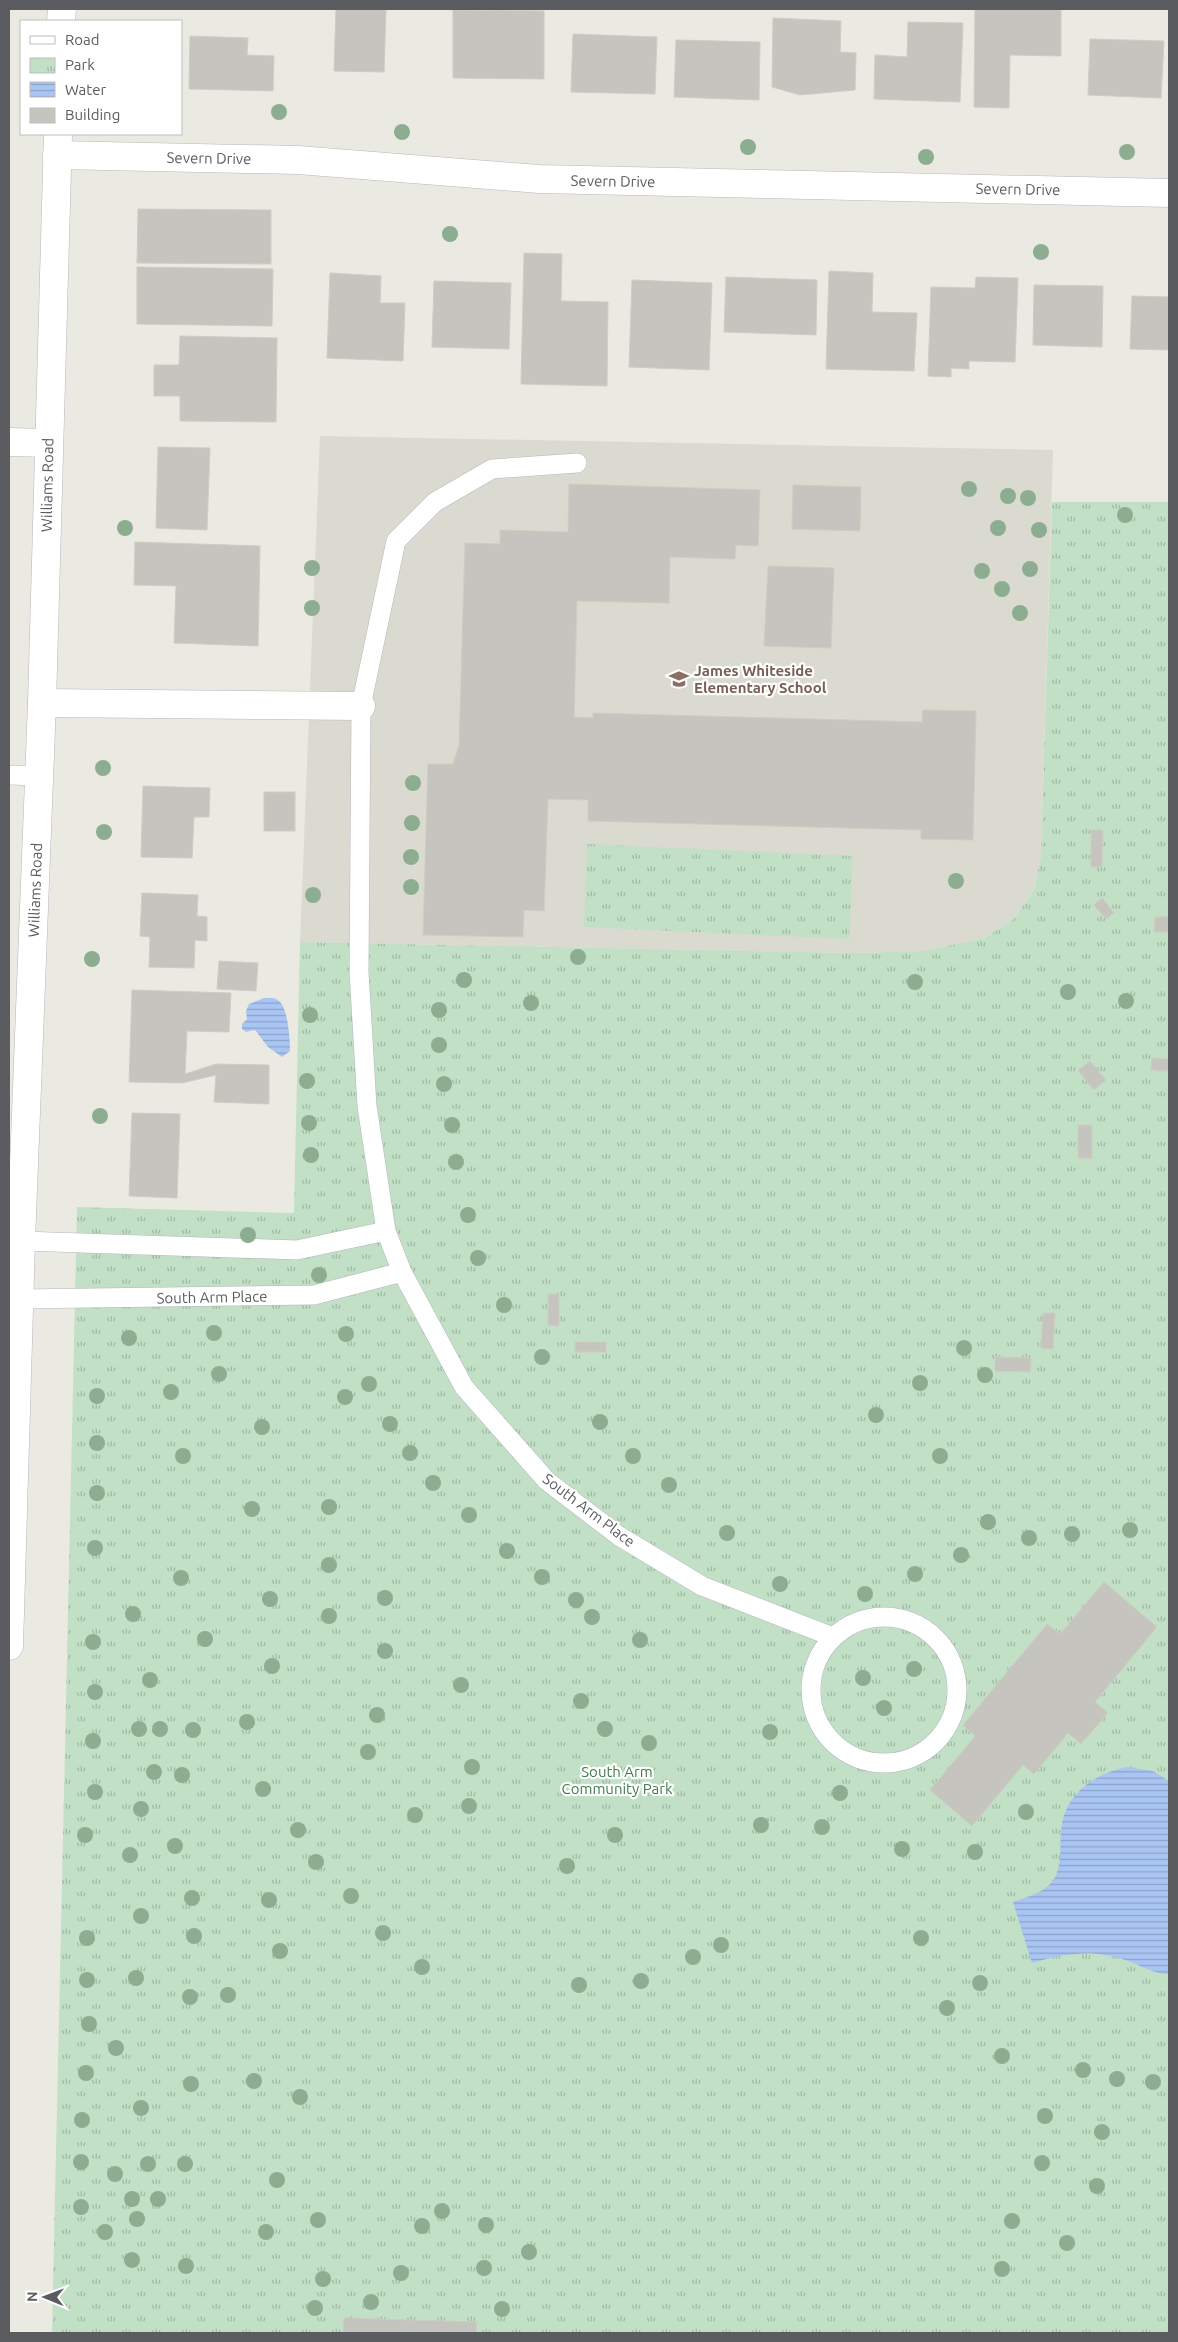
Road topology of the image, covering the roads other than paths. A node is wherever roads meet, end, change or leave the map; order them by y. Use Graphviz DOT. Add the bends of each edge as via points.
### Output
graph roads {
  1 [pos="57,144"];
  2 [pos="1169,193"];
  3 [pos="9,442"];
  4 [pos="48,442"];
  5 [pos="578,463"];
  6 [pos="42,703"];
  7 [pos="361,706"];
  8 [pos="9,775"];
  9 [pos="40,776"];
  10 [pos="386,1231"];
  11 [pos="21,1241"];
  12 [pos="402,1272"];
  13 [pos="19,1299"];
  14 [pos="13,1408"];
  15 [pos="833,1637"];
  16 [pos="9,1646"];
  1 -- 2 [label="street, Severn Drive" via="539,179"];
  1 -- 4 [label="street, Williams Road"];
  3 -- 4 [label="street"];
  4 -- 6 [label="street, Williams Road"];
  5 -- 7 [label="lane, South Arm Place" via="492,469 435,502 396,541"];
  6 -- 7 [label="street"];
  6 -- 9 [label="street, Williams Road"];
  7 -- 10 [label="lane, South Arm Place" via="360,972 367,1106"];
  8 -- 9 [label="lane"];
  9 -- 11 [label="street, Williams Road"];
  10 -- 11 [label="lane" via="297,1250"];
  10 -- 12 [label="lane, South Arm Place"];
  11 -- 13 [label="street, Williams Road"];
  12 -- 13 [label="lane, South Arm Place" via="314,1295"];
  12 -- 15 [label="lane, South Arm Place" via="464,1387 547,1481 619,1536 702,1586"];
  13 -- 14 [label="street, Williams Road"];
  14 -- 16 [label="street, Williams Road"];
  15 -- 15 [label="lane" via="819,1656 811,1681 812,1706 821,1729 837,1748 859,1760 883,1765 908,1761 930,1749 946,1731 956,1708 958,1684 952,1661 940,1641 921,1626 899,1618 883,1617 853,1623"];
}
